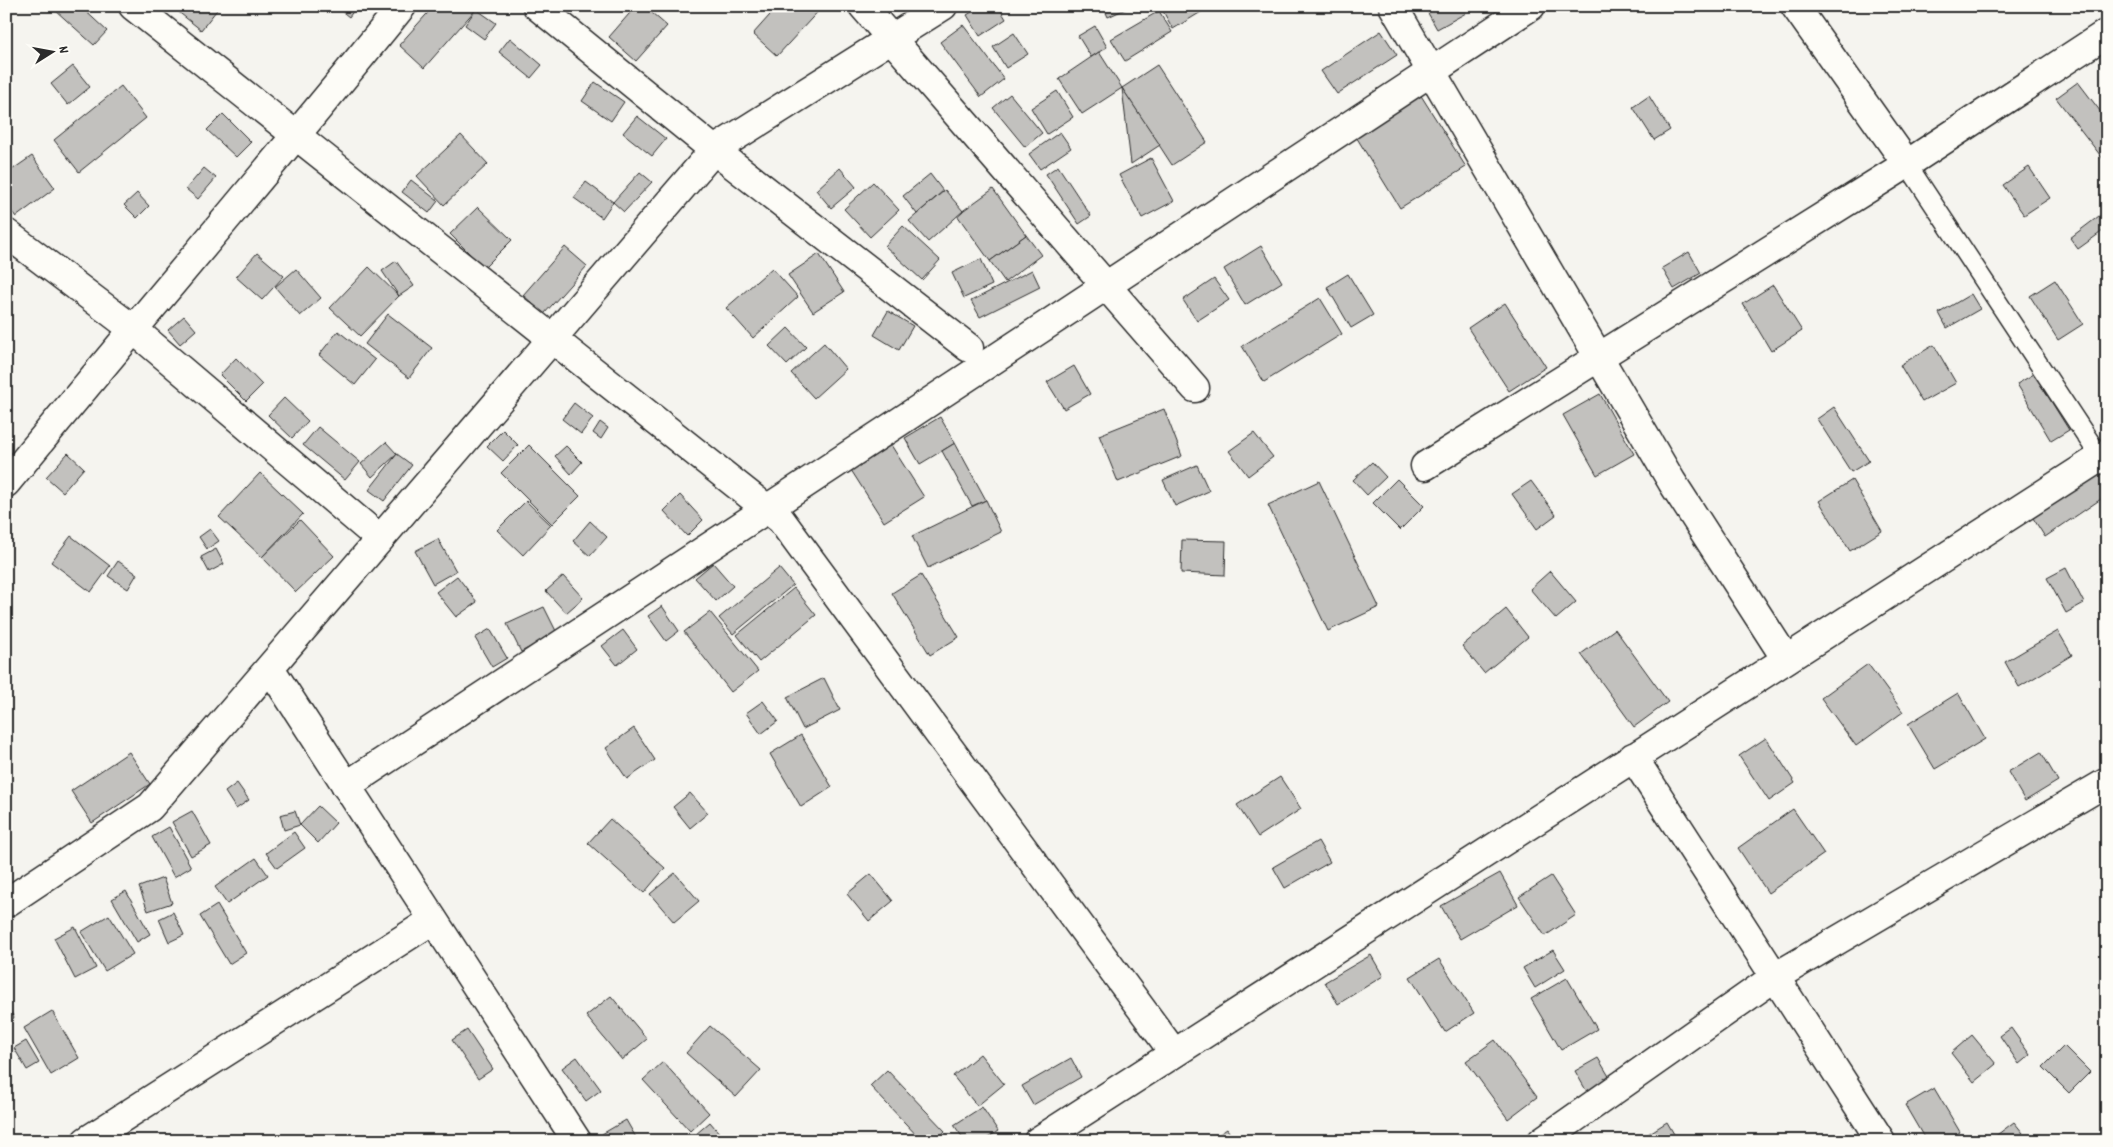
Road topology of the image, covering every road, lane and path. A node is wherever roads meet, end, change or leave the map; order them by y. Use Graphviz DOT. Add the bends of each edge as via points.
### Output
graph roads {
  1 [pos="133,6"];
  2 [pos="402,6"];
  3 [pos="537,6"];
  4 [pos="863,6"];
  5 [pos="943,6"];
  6 [pos="1393,6"];
  7 [pos="1531,6"];
  8 [pos="1795,6"];
  9 [pos="2107,34"];
  10 [pos="892,39"];
  11 [pos="1431,72"];
  12 [pos="297,136"];
  13 [pos="714,150"];
  14 [pos="1907,164"];
  15 [pos="6,233"];
  16 [pos="1106,285"];
  17 [pos="132,328"];
  18 [pos="552,338"];
  19 [pos="969,348"];
  20 [pos="1597,356"];
  21 [pos="1195,388"];
  22 [pos="2104,455"];
  23 [pos="1425,466"];
  24 [pos="6,483"];
  25 [pos="766,508"];
  26 [pos="380,539"];
  27 [pos="1786,659"];
  28 [pos="270,668"];
  29 [pos="1633,758"];
  30 [pos="2107,782"];
  31 [pos="346,786"];
  32 [pos="6,903"];
  33 [pos="433,920"];
  34 [pos="1775,977"];
  35 [pos="1174,1053"];
  36 [pos="96,1138"];
  37 [pos="577,1141"];
  38 [pos="1038,1141"];
  39 [pos="1542,1141"];
  40 [pos="1881,1141"];
  1 -- 12 [label="street"];
  2 -- 12 [label="street"];
  3 -- 13 [label="street"];
  4 -- 10 [label="street"];
  5 -- 10 [label="street"];
  6 -- 11 [label="street"];
  7 -- 11 [label="street"];
  8 -- 14 [label="street"];
  9 -- 14 [label="street"];
  10 -- 13 [label="street"];
  10 -- 16 [label="street"];
  11 -- 16 [label="street"];
  11 -- 20 [label="street"];
  12 -- 17 [label="street"];
  12 -- 18 [label="street"];
  13 -- 18 [label="street"];
  13 -- 19 [label="street"];
  14 -- 20 [label="street"];
  14 -- 22 [label="lane"];
  15 -- 17 [label="street"];
  16 -- 21 [label="street"];
  16 -- 25 [label="street"];
  17 -- 24 [label="street"];
  17 -- 26 [label="street"];
  18 -- 25 [label="street"];
  18 -- 26 [label="street"];
  20 -- 23 [label="street"];
  20 -- 27 [label="street" via="1672,482"];
  22 -- 27 [label="street"];
  25 -- 31 [label="street"];
  25 -- 35 [label="street" via="781,520"];
  26 -- 28 [label="street"];
  27 -- 29 [label="street"];
  28 -- 31 [label="street"];
  28 -- 32 [label="street" via="150,807"];
  29 -- 34 [label="street"];
  29 -- 35 [label="street"];
  30 -- 34 [label="street"];
  31 -- 33 [label="street"];
  33 -- 36 [label="street"];
  33 -- 37 [label="street"];
  34 -- 39 [label="street"];
  34 -- 40 [label="street"];
  35 -- 38 [label="street"];
}
